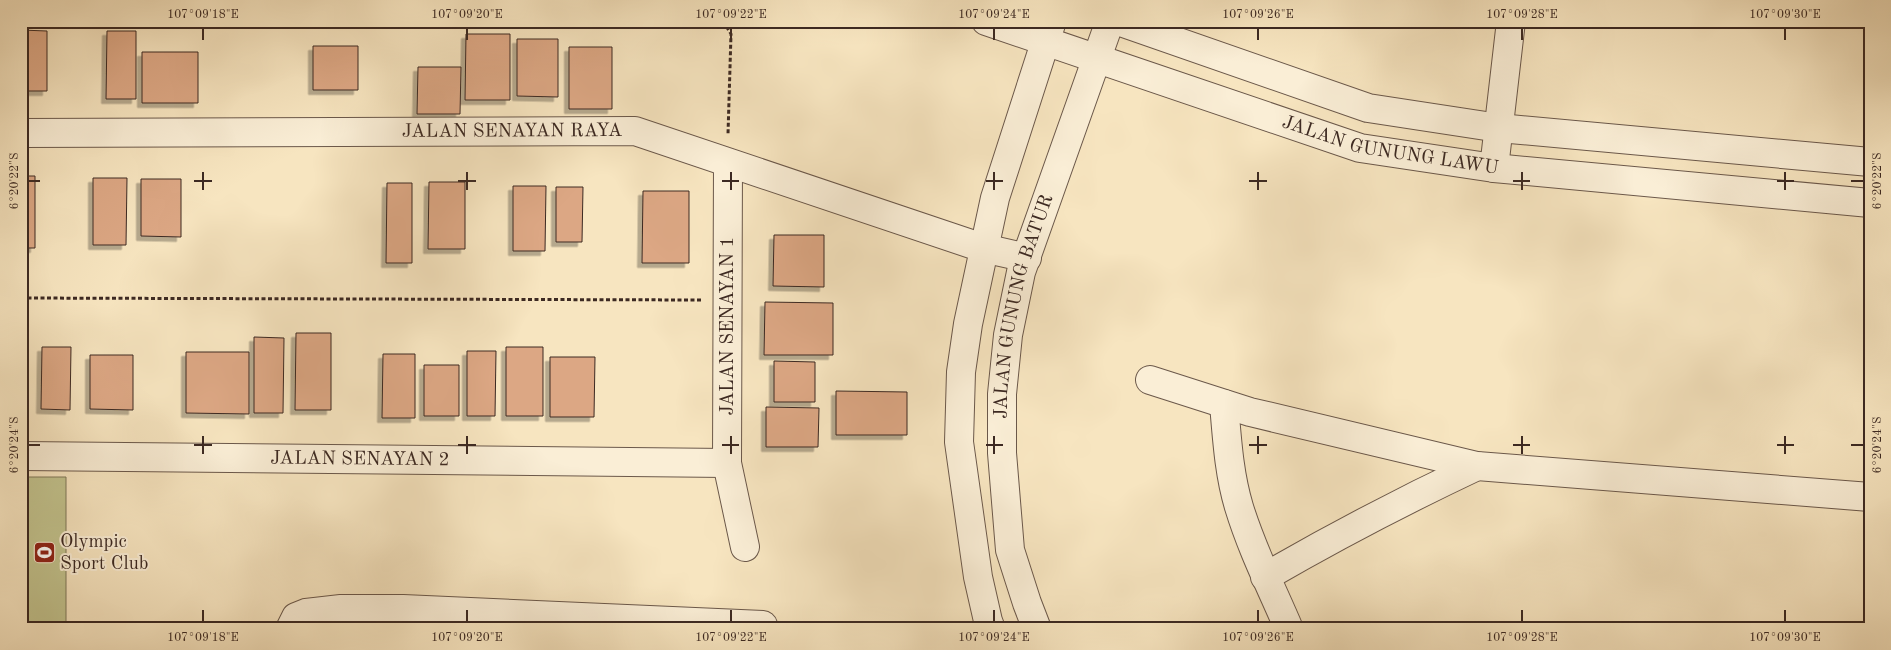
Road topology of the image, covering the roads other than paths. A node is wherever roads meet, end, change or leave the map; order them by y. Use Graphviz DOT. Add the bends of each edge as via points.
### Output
graph roads {
  1 [pos="986,21"];
  2 [pos="1110,21"];
  3 [pos="1118,21"];
  4 [pos="1511,21"];
  5 [pos="1049,32"];
  6 [pos="1096,59"];
  7 [pos="1499,128"];
  8 [pos="21,133"];
  9 [pos="1870,162"];
  10 [pos="728,163"];
  11 [pos="1494,168"];
  12 [pos="1870,203"];
  13 [pos="984,248"];
  14 [pos="1027,258"];
  15 [pos="1150,380"];
  16 [pos="1224,404"];
  17 [pos="21,456"];
  18 [pos="727,463"];
  19 [pos="1477,466"];
  20 [pos="1005,483"];
  21 [pos="964,485"];
  22 [pos="1870,497"];
  23 [pos="745,547"];
  24 [pos="1266,577"];
  25 [pos="764,627"];
  26 [pos="290,629"];
  27 [pos="991,629"];
  28 [pos="1037,629"];
  29 [pos="1289,629"];
  1 -- 5 [label="street, JALAN GUNUNG LAWU"];
  2 -- 6 [label="street, JALAN GUNUNG BATUR"];
  3 -- 7 [label="street, JALAN GUNUNG LAWU" via="1368,108"];
  4 -- 7 [label="street"];
  5 -- 6 [label="street, JALAN GUNUNG LAWU"];
  5 -- 13 [label="street" via="995,198"];
  6 -- 11 [label="street, JALAN GUNUNG LAWU" via="1360,148"];
  6 -- 14 [label="street, JALAN GUNUNG BATUR"];
  7 -- 9 [label="street, JALAN GUNUNG LAWU"];
  7 -- 11 [label="street"];
  8 -- 10 [label="street, JALAN SENAYAN RAYA" via="635,131"];
  10 -- 13 [label="street, JALAN SENAYAN RAYA"];
  10 -- 18 [label="street, JALAN SENAYAN 1"];
  11 -- 12 [label="street, JALAN GUNUNG LAWU"];
  13 -- 14 [label="street, JALAN SENAYAN RAYA"];
  13 -- 21 [label="street" via="961,372 959,442"];
  14 -- 20 [label="street, JALAN GUNUNG BATUR" via="1008,335 1002,394"];
  15 -- 16 [label="street"];
  16 -- 19 [label="street"];
  16 -- 24 [label="street" via="1229,458 1239,506"];
  17 -- 18 [label="street, JALAN SENAYAN 2"];
  18 -- 23 [label="street, JALAN SENAYAN 1"];
  19 -- 22 [label="street"];
  19 -- 24 [label="street" via="1425,490"];
  20 -- 21 [label="street"];
  20 -- 28 [label="street, JALAN GUNUNG BATUR" via="1010,550"];
  21 -- 27 [label="street" via="978,577"];
  24 -- 29 [label="street"];
  25 -- 26 [label="street" via="341,609 306,613 296,618"];
}
